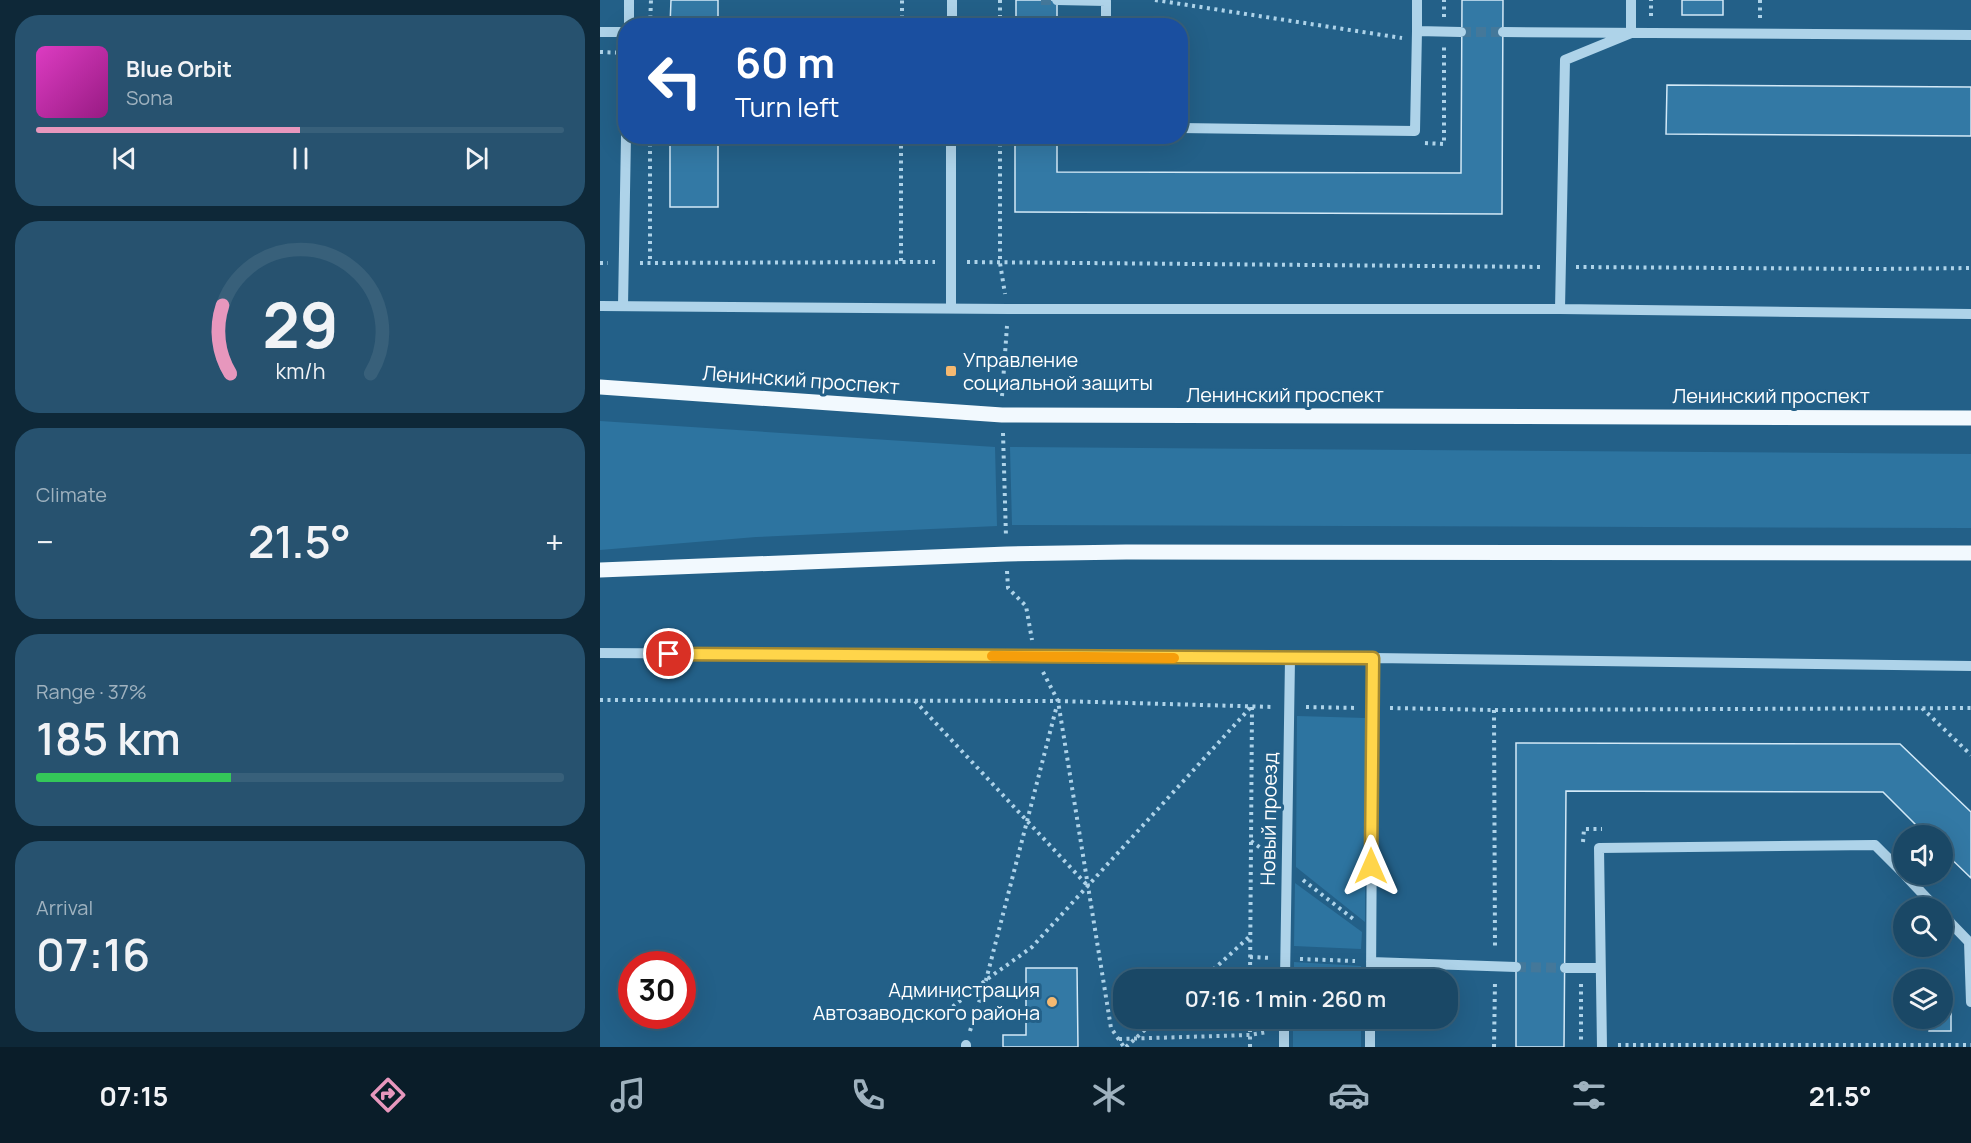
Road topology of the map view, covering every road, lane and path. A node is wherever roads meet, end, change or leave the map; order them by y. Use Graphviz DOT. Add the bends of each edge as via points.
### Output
graph roads {
  1 [pos="628,0"];
  2 [pos="651,0"];
  3 [pos="902,0"];
  4 [pos="952,0"];
  5 [pos="1000,0"];
  6 [pos="1057,0"];
  7 [pos="1106,0"];
  8 [pos="1155,0"];
  9 [pos="1417,0"];
  10 [pos="1631,0"];
  11 [pos="1169,1"];
  12 [pos="629,18"];
  13 [pos="651,18"];
  14 [pos="902,18"];
  15 [pos="952,18"];
  16 [pos="1000,18"];
  17 [pos="1106,18"];
  18 [pos="600,32"];
  19 [pos="618,32"];
  20 [pos="1461,32"];
  21 [pos="1503,32"];
  22 [pos="1631,33"];
  23 [pos="1971,35"];
  24 [pos="1417,36"];
  25 [pos="600,52"];
  26 [pos="618,52"];
  27 [pos="1188,128"];
  28 [pos="626,144"];
  29 [pos="650,144"];
  30 [pos="901,144"];
  31 [pos="951,144"];
  32 [pos="1000,144"];
  33 [pos="901,261"];
  34 [pos="951,262"];
  35 [pos="600,263"];
  36 [pos="623,263"];
  37 [pos="650,263"];
  38 [pos="1000,263"];
  39 [pos="1561,267"];
  40 [pos="1971,268"];
  41 [pos="600,306"];
  42 [pos="623,306"];
  43 [pos="951,308"];
  44 [pos="1008,309"];
  45 [pos="1560,309"];
  46 [pos="1971,314"];
  47 [pos="600,387"];
  48 [pos="1002,415"];
  49 [pos="1971,418"];
  50 [pos="1971,553"];
  51 [pos="1007,554"];
  52 [pos="600,570"];
  53 [pos="1008,579"];
  54 [pos="600,653"];
  55 [pos="1373,658"];
  56 [pos="1290,659"];
  57 [pos="1971,666"];
  58 [pos="915,701"];
  59 [pos="1922,708"];
  60 [pos="1494,710"];
  61 [pos="1971,754"];
  62 [pos="1027,821"];
  63 [pos="1607,829"];
  64 [pos="1251,841"];
  65 [pos="1583,852"];
  66 [pos="1893,863"];
  67 [pos="1286,867"];
  68 [pos="1914,885"];
  69 [pos="1088,886"];
  70 [pos="1926,897"];
  71 [pos="1953,925"];
  72 [pos="1371,933"];
  73 [pos="1250,937"];
  74 [pos="1250,957"];
  75 [pos="1285,958"];
  76 [pos="1371,962"];
  77 [pos="1495,966"];
  78 [pos="1516,967"];
  79 [pos="1565,968"];
  80 [pos="1582,968"];
  81 [pos="1600,968"];
  82 [pos="1214,969"];
  83 [pos="1250,969"];
  84 [pos="1285,969"];
  85 [pos="1371,969"];
  86 [pos="986,980"];
  87 [pos="1971,1002"];
  88 [pos="941,1016"];
  89 [pos="1146,1029"];
  90 [pos="1250,1029"];
  91 [pos="1267,1029"];
  92 [pos="1284,1029"];
  93 [pos="1370,1029"];
  94 [pos="1250,1035"];
  95 [pos="1136,1038"];
  96 [pos="1118,1039"];
  97 [pos="1581,1045"];
  98 [pos="1971,1045"];
  99 [pos="966,1046"];
  100 [pos="1602,1046"];
  101 [pos="1125,1047"];
  102 [pos="1250,1047"];
  103 [pos="1284,1047"];
  104 [pos="1370,1047"];
  105 [pos="1494,1047"];
  1 -- 12 [label="street"];
  2 -- 13 [label="path"];
  3 -- 14 [label="path"];
  4 -- 15 [label="street"];
  5 -- 16 [label="path"];
  6 -- 7 [label="street"];
  7 -- 17 [label="street"];
  8 -- 11 [label="path"];
  9 -- 24 [label="street"];
  10 -- 22 [label="street"];
  11 -- 24 [label="path"];
  18 -- 19 [label="street"];
  20 -- 24 [label="street"];
  21 -- 22 [label="street"];
  22 -- 23 [label="street"];
  22 -- 39 [label="street" via="1565,60"];
  24 -- 27 [label="street" via="1415,131"];
  25 -- 26 [label="path"];
  28 -- 36 [label="street"];
  29 -- 37 [label="path"];
  30 -- 33 [label="path"];
  31 -- 34 [label="street"];
  32 -- 38 [label="path"];
  33 -- 34 [label="path"];
  33 -- 37 [label="path"];
  34 -- 38 [label="path"];
  34 -- 43 [label="street"];
  35 -- 36 [label="path"];
  36 -- 37 [label="path"];
  36 -- 42 [label="street"];
  38 -- 39 [label="path"];
  38 -- 44 [label="path"];
  39 -- 40 [label="path"];
  39 -- 45 [label="street"];
  41 -- 42 [label="street"];
  42 -- 43 [label="street"];
  43 -- 44 [label="street"];
  44 -- 45 [label="street"];
  44 -- 48 [label="path"];
  45 -- 46 [label="street"];
  47 -- 48 [label="main road, Ленинский проспект"];
  48 -- 49 [label="main road, Ленинский проспект"];
  48 -- 51 [label="path"];
  50 -- 51 [label="main road"];
  51 -- 52 [label="main road"];
  51 -- 53 [label="path"];
  54 -- 56 [label="street"];
  55 -- 56 [label="street"];
  55 -- 57 [label="street"];
  55 -- 72 [label="street"];
  56 -- 67 [label="street, Новый проезд"];
  58 -- 62 [label="path"];
  59 -- 61 [label="path"];
  60 -- 77 [label="path"];
  62 -- 69 [label="path"];
  62 -- 69 [label="path" via="1058,701"];
  62 -- 86 [label="path"];
  63 -- 65 [label="path" via="1584,829"];
  64 -- 67 [label="path"];
  64 -- 69 [label="path" via="1252,706"];
  64 -- 73 [label="path"];
  66 -- 81 [label="street" via="1875,845 1599,848"];
  67 -- 72 [label="path"];
  67 -- 75 [label="street, Новый проезд"];
  68 -- 70 [label="street"];
  69 -- 86 [label="path" via="1032,947"];
  69 -- 96 [label="path" via="1111,1028"];
  71 -- 87 [label="street" via="1969,942"];
  72 -- 76 [label="street"];
  73 -- 74 [label="path"];
  73 -- 82 [label="path"];
  74 -- 75 [label="path"];
  74 -- 83 [label="path"];
  75 -- 76 [label="path"];
  75 -- 84 [label="street, Новый проезд"];
  76 -- 77 [label="street"];
  76 -- 85 [label="street"];
  77 -- 78 [label="street"];
  77 -- 105 [label="path"];
  79 -- 80 [label="street"];
  80 -- 81 [label="street"];
  80 -- 97 [label="path"];
  81 -- 100 [label="street"];
  86 -- 88 [label="path"];
  86 -- 99 [label="path"];
  89 -- 95 [label="path"];
  90 -- 94 [label="path"];
  91 -- 94 [label="path"];
  92 -- 103 [label="street"];
  93 -- 104 [label="street"];
  94 -- 95 [label="path"];
  94 -- 102 [label="path"];
  95 -- 96 [label="path"];
  95 -- 101 [label="path"];
  96 -- 101 [label="path"];
  97 -- 100 [label="path"];
  98 -- 100 [label="path"];
}
